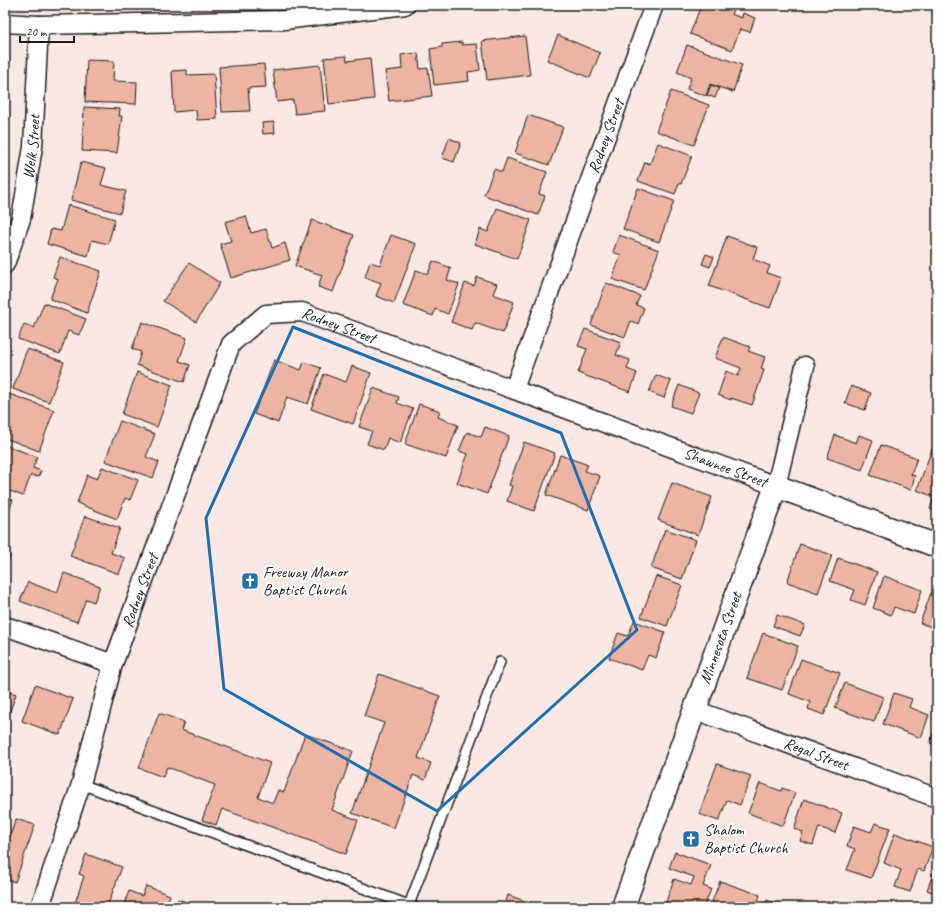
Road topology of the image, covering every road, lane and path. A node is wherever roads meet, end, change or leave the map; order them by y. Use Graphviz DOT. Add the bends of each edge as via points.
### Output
graph roads {
  1 [pos="406,5"];
  2 [pos="648,6"];
  3 [pos="5,23"];
  4 [pos="39,25"];
  5 [pos="5,264"];
  6 [pos="805,366"];
  7 [pos="514,389"];
  8 [pos="776,486"];
  9 [pos="937,546"];
  10 [pos="5,626"];
  11 [pos="500,662"];
  12 [pos="113,664"];
  13 [pos="695,710"];
  14 [pos="81,784"];
  15 [pos="937,798"];
  16 [pos="412,906"];
  17 [pos="40,907"];
  18 [pos="623,907"];
  1 -- 4 [label="street" via="284,20"];
  2 -- 7 [label="street, Rodney Street"];
  3 -- 4 [label="street"];
  4 -- 5 [label="street, Welk Street" via="33,147 20,219"];
  6 -- 8 [label="street, Minnesota Street"];
  7 -- 8 [label="street, Shawnee Street"];
  7 -- 12 [label="street, Rodney Street" via="302,312 266,314 231,344"];
  8 -- 9 [label="street, Shawnee Street"];
  8 -- 13 [label="street, Minnesota Street"];
  10 -- 12 [label="street"];
  11 -- 16 [label="lane"];
  12 -- 14 [label="street, Rodney Street"];
  13 -- 15 [label="street, Regal Street"];
  13 -- 18 [label="street, Minnesota Street"];
  14 -- 16 [label="lane"];
  14 -- 17 [label="street, Rodney Street"];
}
